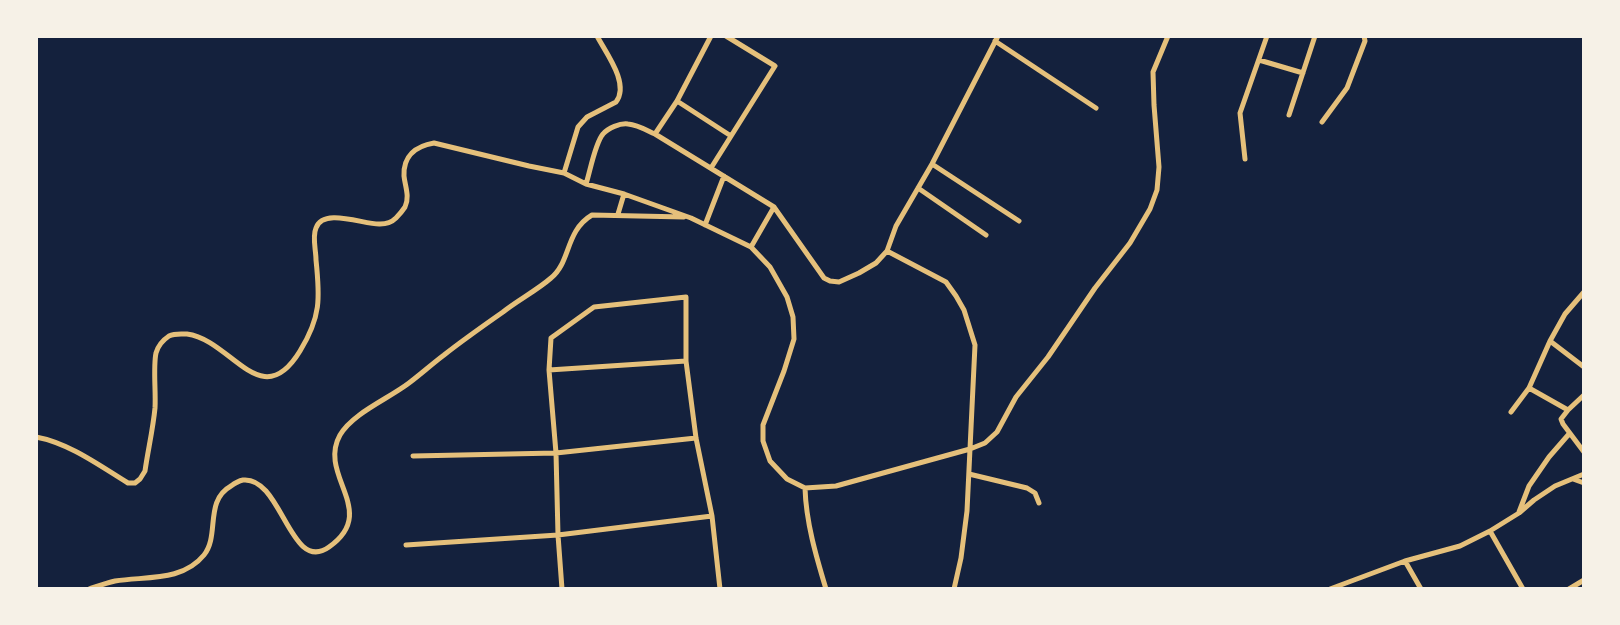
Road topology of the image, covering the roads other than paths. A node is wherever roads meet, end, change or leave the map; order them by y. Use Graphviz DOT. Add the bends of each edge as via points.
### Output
graph roads {
  1 [pos="597,36"];
  2 [pos="711,36"];
  3 [pos="726,36"];
  4 [pos="1168,36"];
  5 [pos="1267,36"];
  6 [pos="1315,36"];
  7 [pos="1365,36"];
  8 [pos="996,39"];
  9 [pos="1259,60"];
  10 [pos="1303,73"];
  11 [pos="677,101"];
  12 [pos="1096,108"];
  13 [pos="1289,115"];
  14 [pos="1322,122"];
  15 [pos="655,134"];
  16 [pos="731,136"];
  17 [pos="1245,159"];
  18 [pos="932,164"];
  19 [pos="711,168"];
  20 [pos="564,173"];
  21 [pos="724,177"];
  22 [pos="586,184"];
  23 [pos="918,188"];
  24 [pos="624,195"];
  25 [pos="774,207"];
  26 [pos="618,214"];
  27 [pos="691,218"];
  28 [pos="1019,221"];
  29 [pos="705,225"];
  30 [pos="986,235"];
  31 [pos="751,247"];
  32 [pos="887,250"];
  33 [pos="1584,292"];
  34 [pos="1550,340"];
  35 [pos="686,361"];
  36 [pos="1584,367"];
  37 [pos="549,370"];
  38 [pos="1529,388"];
  39 [pos="1584,395"];
  40 [pos="1568,410"];
  41 [pos="1511,412"];
  42 [pos="1569,434"];
  43 [pos="36,437"];
  44 [pos="696,438"];
  45 [pos="970,449"];
  46 [pos="1584,452"];
  47 [pos="556,453"];
  48 [pos="413,456"];
  49 [pos="969,474"];
  50 [pos="1584,474"];
  51 [pos="1573,479"];
  52 [pos="1584,483"];
  53 [pos="805,488"];
  54 [pos="1040,503"];
  55 [pos="1519,513"];
  56 [pos="712,516"];
  57 [pos="1490,531"];
  58 [pos="558,535"];
  59 [pos="406,544"];
  60 [pos="1405,561"];
  61 [pos="1584,580"];
  62 [pos="89,589"];
  63 [pos="562,589"];
  64 [pos="720,589"];
  65 [pos="826,589"];
  66 [pos="954,589"];
  67 [pos="1330,589"];
  68 [pos="1421,589"];
  69 [pos="1523,589"];
  70 [pos="1569,589"];
  1 -- 20 [label="street" via="621,81 620,98 587,117 578,127"];
  2 -- 11 [label="street"];
  3 -- 16 [label="street" via="775,66"];
  4 -- 45 [label="street" via="1153,72 1159,167 1150,209 1130,243 1016,397 997,432"];
  5 -- 9 [label="street"];
  6 -- 10 [label="street"];
  7 -- 14 [label="street" via="1347,88"];
  8 -- 12 [label="street"];
  8 -- 18 [label="street"];
  9 -- 10 [label="street"];
  9 -- 17 [label="street" via="1240,113"];
  10 -- 13 [label="street"];
  11 -- 15 [label="street"];
  11 -- 16 [label="street"];
  15 -- 19 [label="street"];
  15 -- 22 [label="street" via="626,124 602,134"];
  16 -- 19 [label="street"];
  18 -- 23 [label="street"];
  18 -- 28 [label="street"];
  19 -- 21 [label="street"];
  20 -- 22 [label="street"];
  20 -- 43 [label="street" via="434,143 423,145 406,159 407,199 396,218 381,225 336,218 318,224 318,311 299,353 279,375 261,376 201,337 175,333 169,336 160,343 156,354 155,409 145,471 135,483"];
  21 -- 25 [label="street"];
  21 -- 29 [label="street"];
  22 -- 24 [label="street"];
  23 -- 30 [label="street"];
  23 -- 32 [label="street"];
  24 -- 26 [label="street"];
  24 -- 27 [label="street"];
  25 -- 31 [label="street"];
  25 -- 32 [label="street" via="830,281 839,282 859,273 876,263"];
  26 -- 27 [label="street"];
  26 -- 62 [label="street" via="592,215 582,220 552,278 351,422 340,436 335,458 350,508 349,522 330,546 322,551 302,547 269,494 257,482 240,480 223,490 216,503 209,546 191,566 176,574 114,581"];
  27 -- 29 [label="street"];
  29 -- 31 [label="street"];
  31 -- 53 [label="street" via="770,267 788,297 793,317 794,339 763,425 763,441 770,461 787,479"];
  32 -- 45 [label="street" via="946,282 964,310 975,345"];
  33 -- 34 [label="street"];
  34 -- 36 [label="street"];
  34 -- 38 [label="street"];
  35 -- 37 [label="street"];
  35 -- 37 [label="street" via="686,297 594,307 551,338"];
  35 -- 44 [label="street"];
  37 -- 47 [label="street"];
  38 -- 40 [label="street"];
  38 -- 41 [label="street"];
  39 -- 40 [label="street"];
  40 -- 42 [label="street" via="1561,419"];
  42 -- 46 [label="street"];
  42 -- 55 [label="street" via="1529,486"];
  44 -- 47 [label="street"];
  44 -- 56 [label="street"];
  45 -- 49 [label="street"];
  45 -- 53 [label="street" via="836,486"];
  47 -- 48 [label="street"];
  47 -- 58 [label="street"];
  49 -- 54 [label="street" via="1027,488"];
  49 -- 66 [label="street"];
  50 -- 51 [label="street"];
  51 -- 52 [label="street"];
  51 -- 55 [label="street" via="1556,486"];
  53 -- 65 [label="street"];
  55 -- 57 [label="street"];
  56 -- 58 [label="street"];
  56 -- 64 [label="street"];
  57 -- 60 [label="street" via="1460,546"];
  57 -- 69 [label="street"];
  58 -- 59 [label="street"];
  58 -- 63 [label="street"];
  60 -- 67 [label="street"];
  60 -- 68 [label="street"];
  61 -- 70 [label="street"];
}
